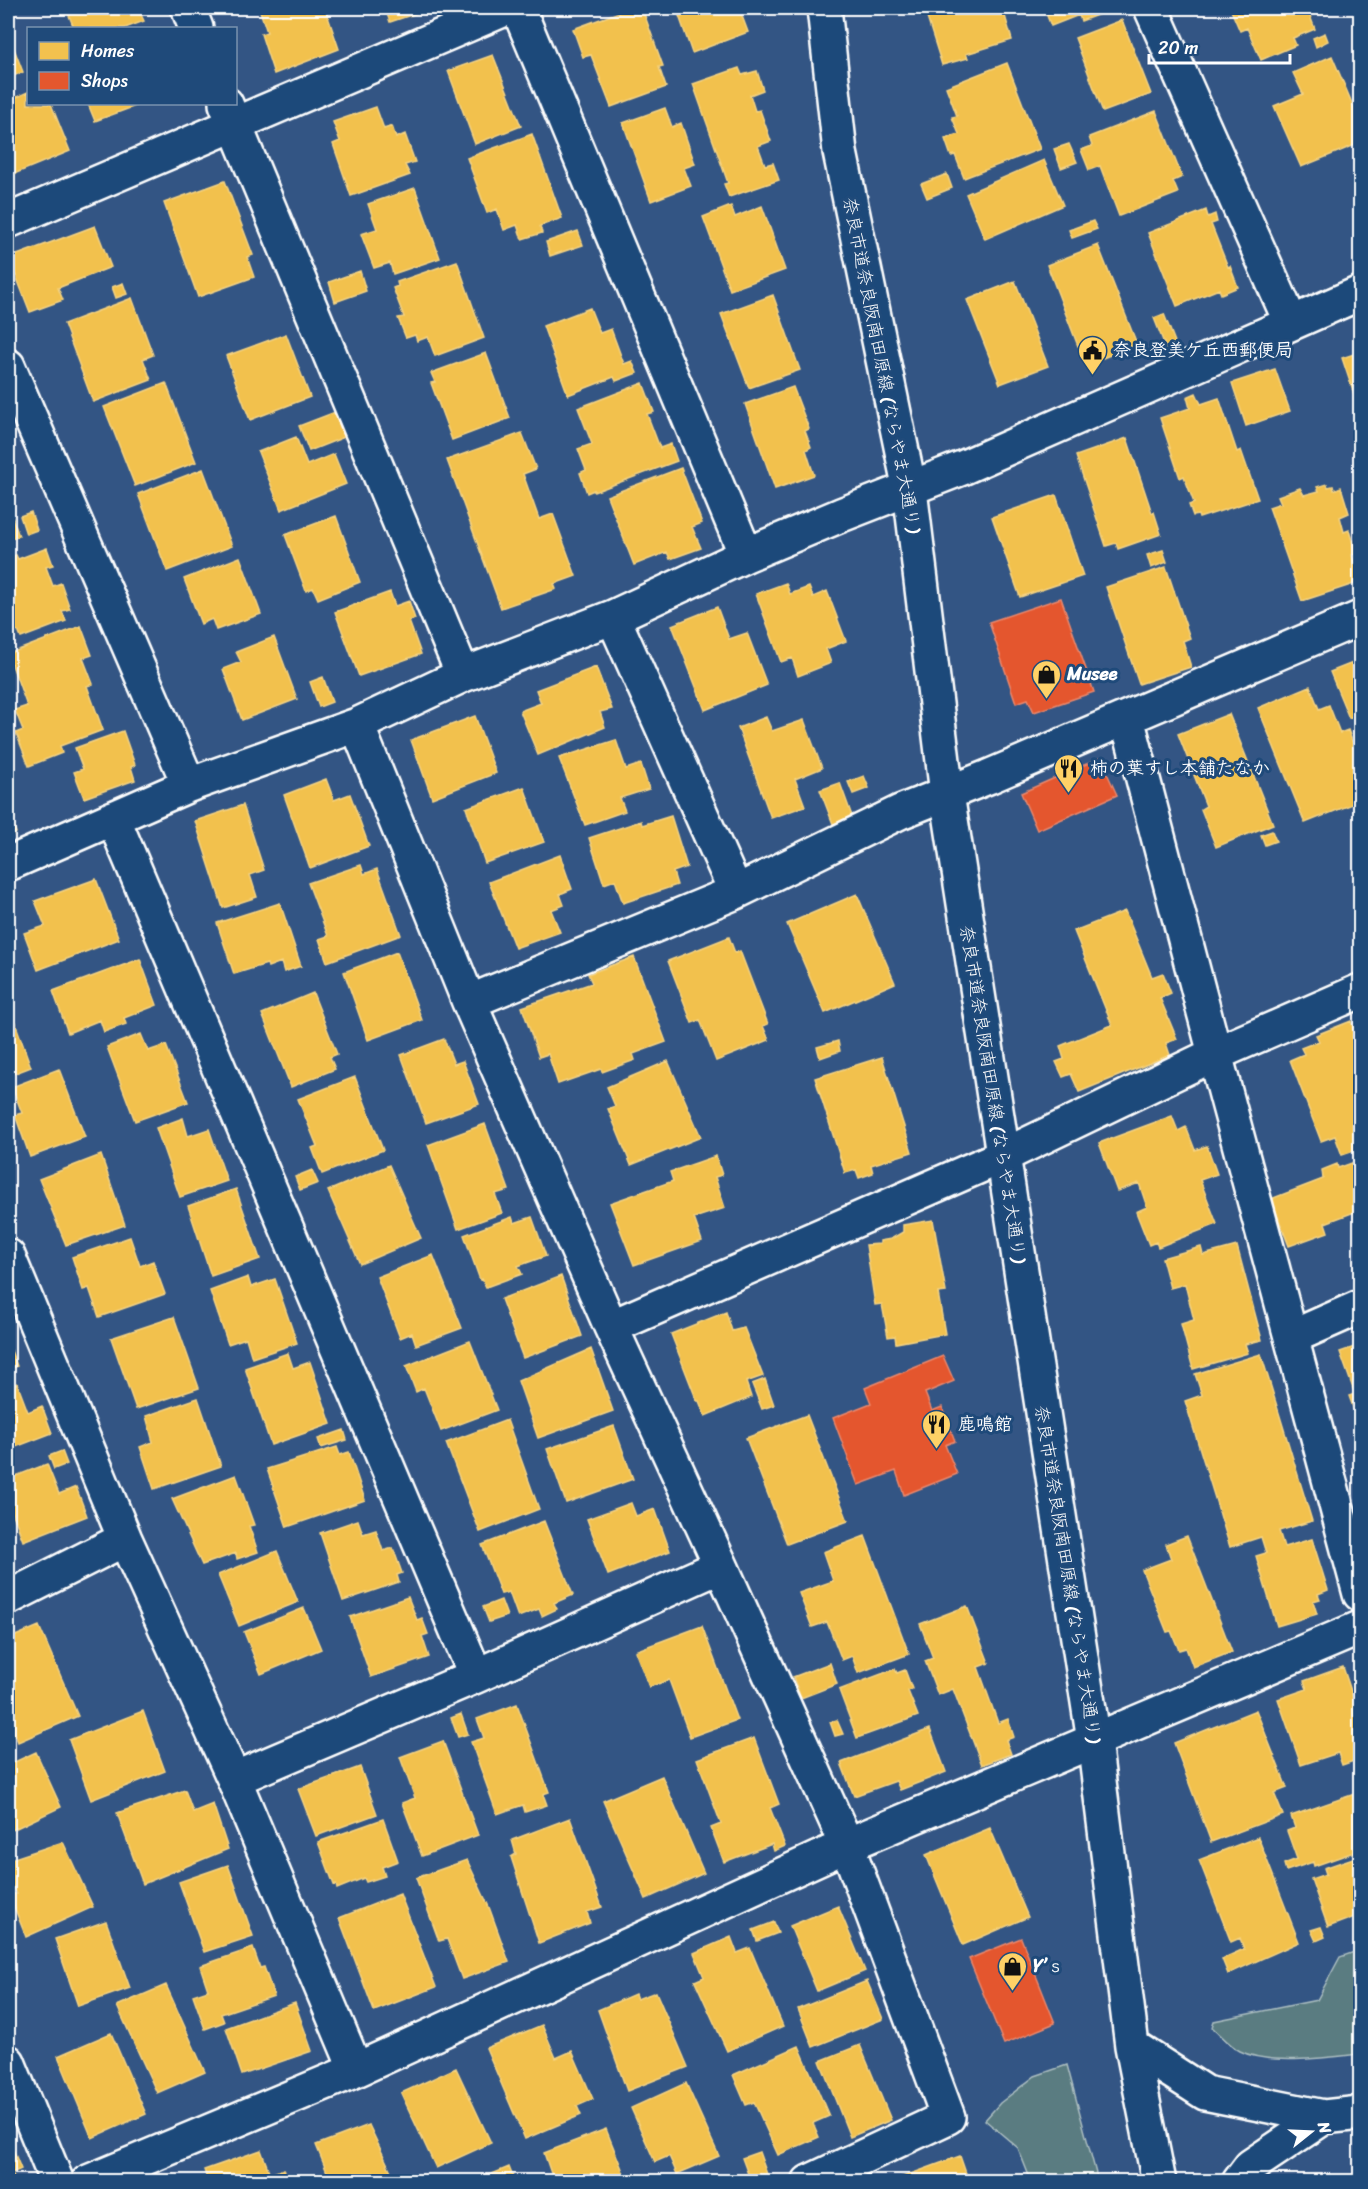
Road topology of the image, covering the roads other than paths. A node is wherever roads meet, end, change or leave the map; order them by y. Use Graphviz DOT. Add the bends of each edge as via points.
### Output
graph roads {
  1 [pos="188,8"];
  2 [pos="507,8"];
  3 [pos="518,8"];
  4 [pos="824,8"];
  5 [pos="1151,8"];
  6 [pos="196,27"];
  7 [pos="230,113"];
  8 [pos="8,220"];
  9 [pos="1360,293"];
  10 [pos="1291,323"];
  11 [pos="8,366"];
  12 [pos="910,490"];
  13 [pos="746,555"];
  14 [pos="613,617"];
  15 [pos="1360,618"];
  16 [pos="463,675"];
  17 [pos="1127,718"];
  18 [pos="357,724"];
  19 [pos="189,785"];
  20 [pos="947,794"];
  21 [pos="113,818"];
  22 [pos="8,864"];
  23 [pos="736,892"];
  24 [pos="1360,991"];
  25 [pos="469,1002"];
  26 [pos="1215,1054"];
  27 [pos="1003,1155"];
  28 [pos="8,1256"];
  29 [pos="1360,1307"];
  30 [pos="610,1326"];
  31 [pos="1292,1337"];
  32 [pos="125,1539"];
  33 [pos="721,1566"];
  34 [pos="1360,1594"];
  35 [pos="8,1598"];
  36 [pos="1360,1628"];
  37 [pos="476,1676"];
  38 [pos="1094,1741"];
  39 [pos="234,1779"];
  40 [pos="847,1845"];
  41 [pos="1132,2046"];
  42 [pos="8,2062"];
  43 [pos="356,2070"];
  44 [pos="1360,2114"];
  45 [pos="1324,2117"];
  46 [pos="57,2181"];
  47 [pos="88,2181"];
  48 [pos="809,2181"];
  49 [pos="1159,2181"];
  50 [pos="1239,2181"];
  1 -- 6 [label="street"];
  2 -- 7 [label="street"];
  3 -- 13 [label="street"];
  4 -- 12 [label="street, 奈良市道奈良阪南田原線 (ならやま大通り)" via="840,152"];
  5 -- 10 [label="street"];
  7 -- 8 [label="street"];
  7 -- 16 [label="street"];
  9 -- 10 [label="street"];
  10 -- 12 [label="street"];
  11 -- 19 [label="street"];
  12 -- 13 [label="street"];
  12 -- 20 [label="street, 奈良市道奈良阪南田原線 (ならやま大通り)"];
  13 -- 14 [label="street"];
  14 -- 16 [label="street"];
  14 -- 23 [label="street"];
  15 -- 17 [label="street"];
  16 -- 18 [label="street"];
  17 -- 20 [label="street"];
  17 -- 26 [label="street"];
  18 -- 19 [label="street"];
  18 -- 25 [label="street"];
  19 -- 21 [label="street"];
  20 -- 23 [label="street" via="900,812"];
  20 -- 27 [label="street, 奈良市道奈良阪南田原線 (ならやま大通り)"];
  21 -- 22 [label="street"];
  21 -- 37 [label="street"];
  23 -- 25 [label="street"];
  24 -- 26 [label="street"];
  25 -- 30 [label="street"];
  26 -- 27 [label="street"];
  26 -- 31 [label="street"];
  27 -- 30 [label="street"];
  27 -- 38 [label="street, 奈良市道奈良阪南田原線 (ならやま大通り)"];
  28 -- 32 [label="street"];
  29 -- 31 [label="street"];
  30 -- 33 [label="street"];
  31 -- 34 [label="street"];
  32 -- 35 [label="street"];
  32 -- 39 [label="street"];
  33 -- 37 [label="street"];
  33 -- 40 [label="street"];
  36 -- 38 [label="street"];
  37 -- 39 [label="street"];
  38 -- 40 [label="street"];
  38 -- 41 [label="street, 奈良市道奈良阪南田原線 (ならやま大通り)"];
  39 -- 43 [label="street"];
  40 -- 43 [label="street"];
  40 -- 48 [label="street" via="948,2117"];
  41 -- 45 [label="street" via="1205,2093"];
  41 -- 49 [label="street, 奈良市道奈良阪南田原線 (ならやま大通り)"];
  42 -- 46 [label="street"];
  43 -- 47 [label="street"];
  44 -- 45 [label="street"];
  45 -- 50 [label="street" via="1251,2166"];
}
